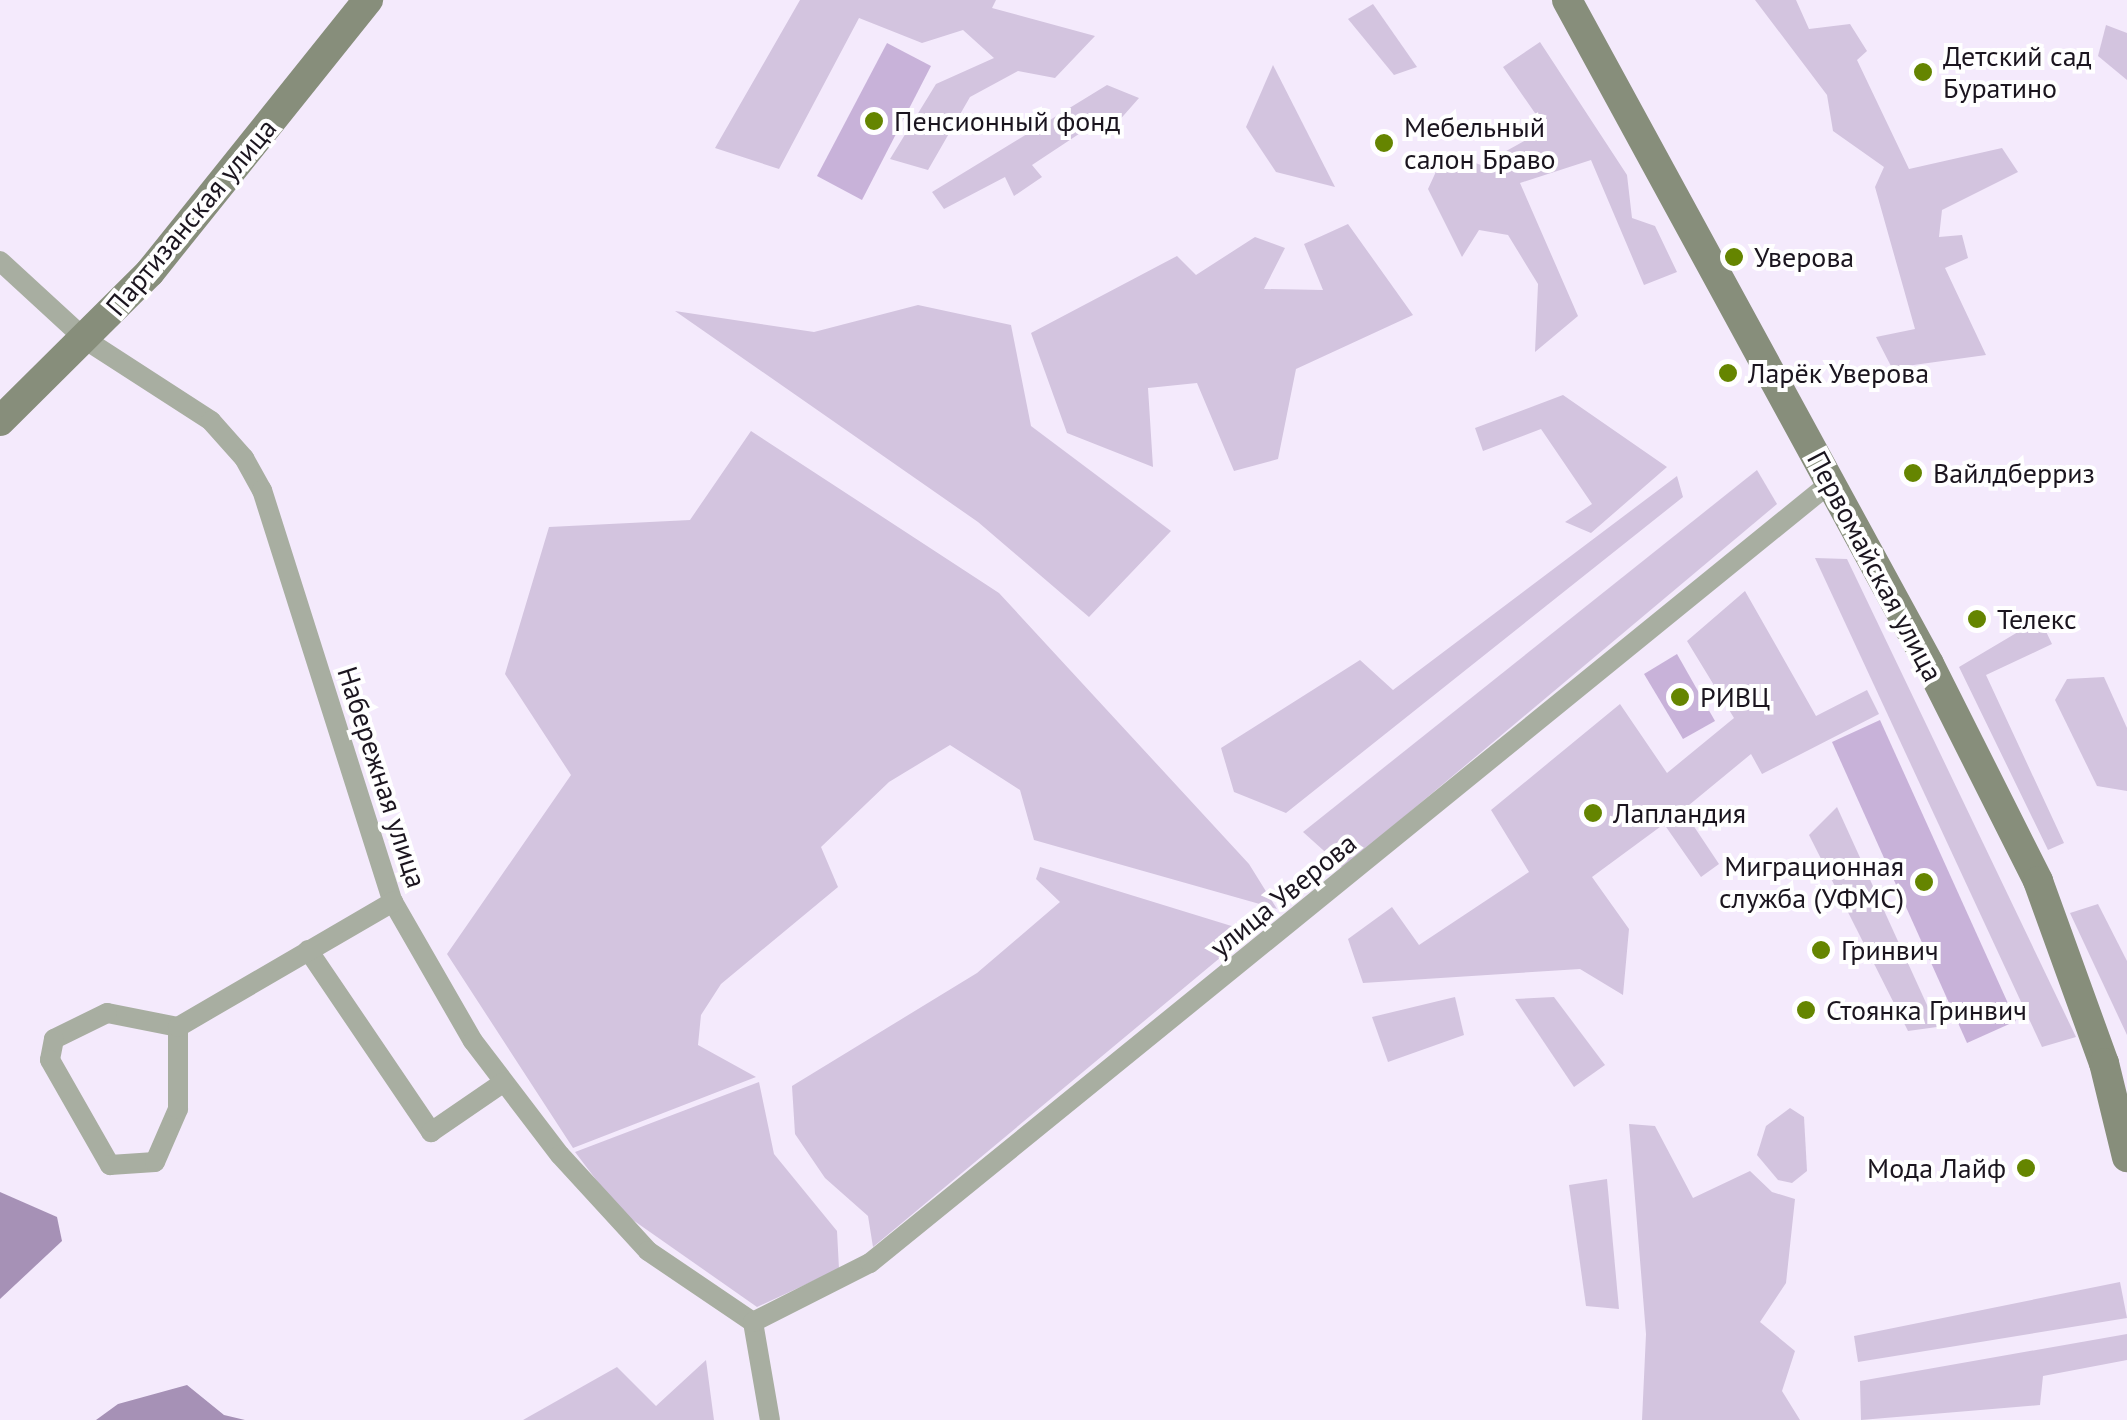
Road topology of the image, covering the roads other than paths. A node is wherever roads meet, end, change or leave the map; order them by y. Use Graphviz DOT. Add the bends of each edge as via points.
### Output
graph roads {
  1 [pos="368,0"];
  2 [pos="1567,0"];
  3 [pos="0,261"];
  4 [pos="86,340"];
  5 [pos="0,422"];
  6 [pos="1830,483"];
  7 [pos="393,902"];
  8 [pos="308,950"];
  9 [pos="178,1027"];
  10 [pos="504,1082"];
  11 [pos="2127,1157"];
  12 [pos="752,1322"];
  13 [pos="770,1420"];
  1 -- 4 [label="main road, Партизанская улица"];
  2 -- 6 [label="main road, Первомайская улица"];
  3 -- 4 [label="street, Набережная улица"];
  4 -- 5 [label="main road, Партизанская улица"];
  4 -- 7 [label="street, Набережная улица" via="211,422 262,490"];
  6 -- 11 [label="main road, Первомайская улица" via="2038,881 2104,1062"];
  6 -- 12 [label="street, улица Уверова" via="870,1263"];
  7 -- 8 [label="street"];
  7 -- 10 [label="street, Набережная улица"];
  8 -- 9 [label="street"];
  8 -- 10 [label="street" via="431,1132"];
  9 -- 9 [label="street" via="178,1109 156,1162 110,1165 50,1060 54,1040 108,1012"];
  10 -- 12 [label="street, Набережная улица" via="648,1251"];
  12 -- 13 [label="street"];
}
